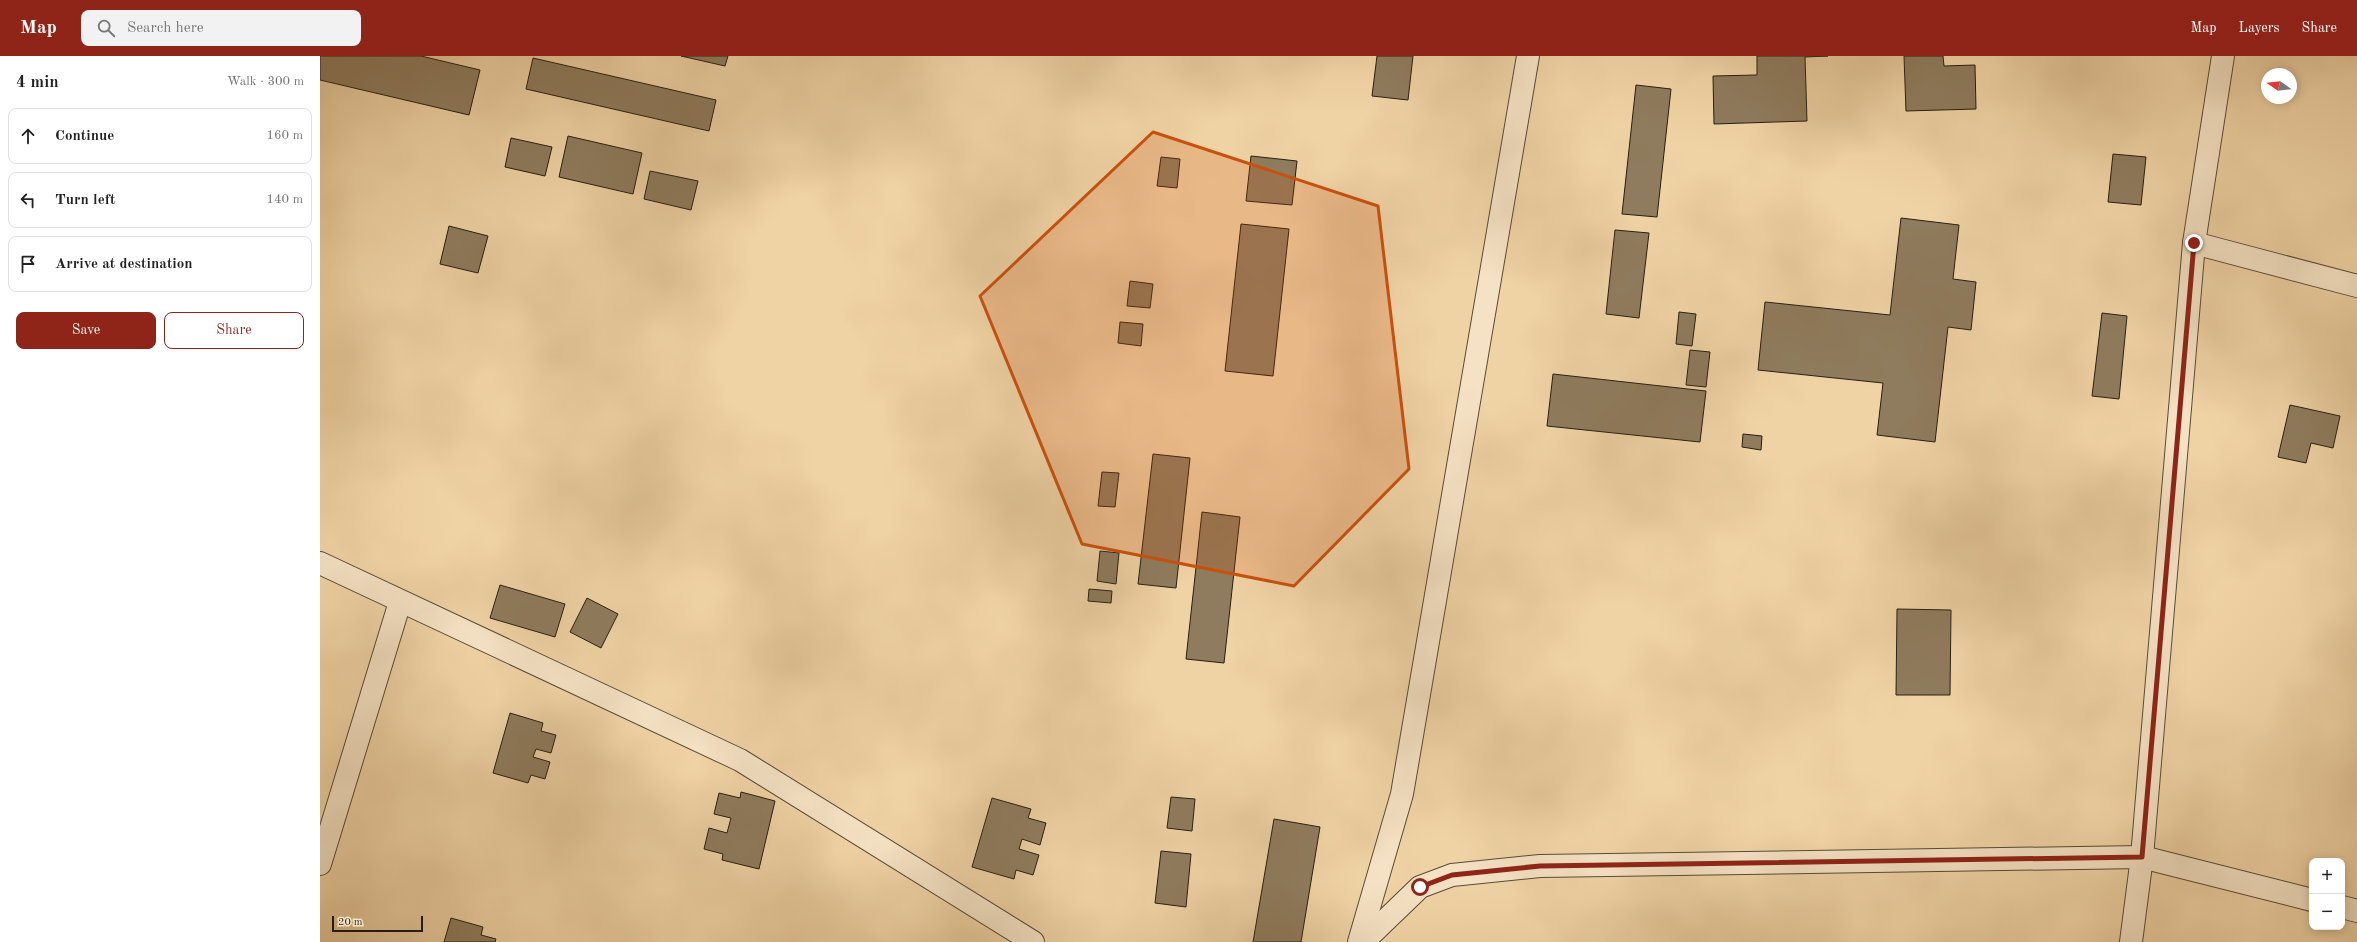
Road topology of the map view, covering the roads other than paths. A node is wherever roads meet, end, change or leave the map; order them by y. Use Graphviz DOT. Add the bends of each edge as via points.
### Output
graph roads {
  1 [pos="1528,56"];
  2 [pos="2223,56"];
  3 [pos="2194,243"];
  4 [pos="2357,286"];
  5 [pos="320,563"];
  6 [pos="400,602"];
  7 [pos="2142,857"];
  8 [pos="320,864"];
  9 [pos="2309,899"];
  10 [pos="2345,908"];
  11 [pos="2357,911"];
  12 [pos="1032,942"];
  13 [pos="1358,942"];
  14 [pos="1363,942"];
  15 [pos="2131,942"];
  1 -- 13 [label="street" via="1402,794"];
  2 -- 3 [label="street"];
  3 -- 4 [label="street"];
  3 -- 7 [label="street"];
  5 -- 6 [label="street"];
  6 -- 8 [label="street"];
  6 -- 12 [label="street" via="740,760"];
  7 -- 9 [label="street"];
  7 -- 14 [label="street" via="1540,866 1452,875 1420,887"];
  7 -- 15 [label="street"];
  10 -- 11 [label="street"];
}
